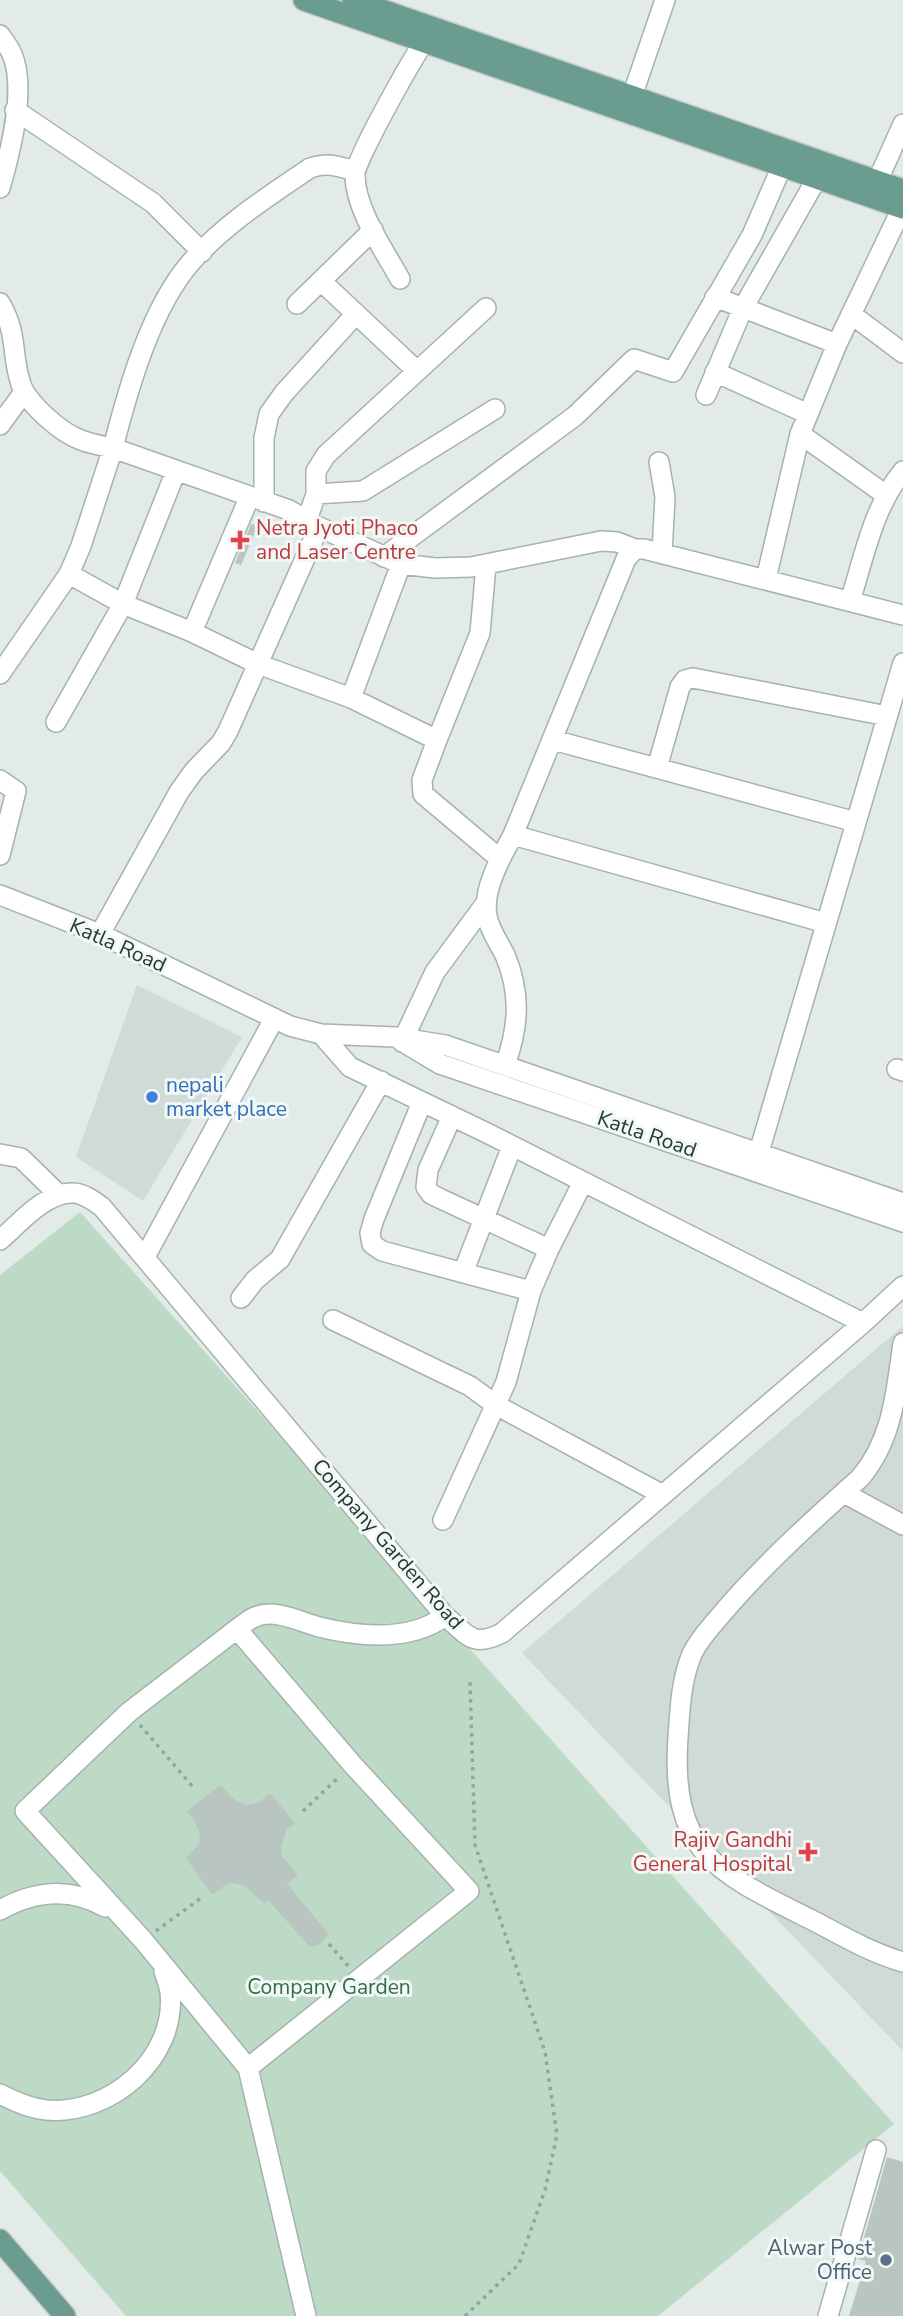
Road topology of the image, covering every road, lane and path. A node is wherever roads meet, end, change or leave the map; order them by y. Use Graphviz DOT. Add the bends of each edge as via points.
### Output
graph roads {
  1 [pos="303,0"];
  2 [pos="353,0"];
  3 [pos="665,0"];
  4 [pos="0,36"];
  5 [pos="425,41"];
  6 [pos="630,105"];
  7 [pos="15,110"];
  8 [pos="903,124"];
  9 [pos="6,129"];
  10 [pos="782,166"];
  11 [pos="354,171"];
  12 [pos="817,178"];
  13 [pos="877,182"];
  14 [pos="0,188"];
  15 [pos="903,190"];
  16 [pos="903,208"];
  17 [pos="373,230"];
  18 [pos="202,252"];
  19 [pos="400,279"];
  20 [pos="321,281"];
  21 [pos="715,297"];
  22 [pos="0,303"];
  23 [pos="297,304"];
  24 [pos="486,308"];
  25 [pos="743,308"];
  26 [pos="851,314"];
  27 [pos="355,315"];
  28 [pos="837,344"];
  29 [pos="903,353"];
  30 [pos="417,371"];
  31 [pos="715,372"];
  32 [pos="24,392"];
  33 [pos="706,395"];
  34 [pos="495,410"];
  35 [pos="808,414"];
  36 [pos="0,425"];
  37 [pos="800,434"];
  38 [pos="113,448"];
  39 [pos="659,462"];
  40 [pos="176,471"];
  41 [pos="903,471"];
  42 [pos="316,494"];
  43 [pos="886,495"];
  44 [pos="257,500"];
  45 [pos="313,523"];
  46 [pos="635,549"];
  47 [pos="662,554"];
  48 [pos="392,560"];
  49 [pos="486,565"];
  50 [pos="69,574"];
  51 [pos="766,579"];
  52 [pos="850,601"];
  53 [pos="123,604"];
  54 [pos="903,615"];
  55 [pos="192,632"];
  56 [pos="903,663"];
  57 [pos="258,664"];
  58 [pos="0,674"];
  59 [pos="351,698"];
  60 [pos="887,716"];
  61 [pos="56,722"];
  62 [pos="437,740"];
  63 [pos="553,740"];
  64 [pos="657,768"];
  65 [pos="0,780"];
  66 [pos="856,822"];
  67 [pos="513,835"];
  68 [pos="0,855"];
  69 [pos="500,859"];
  70 [pos="0,895"];
  71 [pos="486,902"];
  72 [pos="826,923"];
  73 [pos="100,934"];
  74 [pos="274,1019"];
  75 [pos="321,1034"];
  76 [pos="400,1039"];
  77 [pos="505,1065"];
  78 [pos="381,1081"];
  79 [pos="530,1084"];
  80 [pos="422,1102"];
  81 [pos="452,1116"];
  82 [pos="512,1146"];
  83 [pos="0,1154"];
  84 [pos="767,1161"];
  85 [pos="583,1182"];
  86 [pos="58,1195"];
  87 [pos="903,1203"];
  88 [pos="484,1219"];
  89 [pos="903,1222"];
  90 [pos="0,1240"];
  91 [pos="549,1249"];
  92 [pos="145,1257"];
  93 [pos="463,1273"];
  94 [pos="903,1286"];
  95 [pos="531,1291"];
  96 [pos="241,1298"];
  97 [pos="863,1323"];
  98 [pos="339,1328"];
  99 [pos="903,1343"];
  100 [pos="496,1405"];
  101 [pos="844,1493"];
  102 [pos="663,1495"];
  103 [pos="443,1520"];
  104 [pos="903,1525"];
  105 [pos="445,1616"];
  106 [pos="237,1629"];
  107 [pos="470,1682"];
  108 [pos="129,1713"];
  109 [pos="352,1764"];
  110 [pos="193,1787"];
  111 [pos="303,1811"];
  112 [pos="201,1898"];
  113 [pos="0,1910"];
  114 [pos="116,1913"];
  115 [pos="143,1940"];
  116 [pos="329,1944"];
  117 [pos="903,1962"];
  118 [pos="163,1967"];
  119 [pos="360,1979"];
  120 [pos="248,2068"];
  121 [pos="0,2094"];
  122 [pos="876,2150"];
  123 [pos="0,2241"];
  124 [pos="65,2316"];
  125 [pos="306,2316"];
  126 [pos="465,2316"];
  127 [pos="828,2316"];
  1 -- 5 [label="main road"];
  2 -- 6 [label="main road"];
  3 -- 6 [label="street"];
  4 -- 7 [label="street" via="15,62"];
  5 -- 6 [label="main road"];
  5 -- 11 [label="street"];
  6 -- 10 [label="main road"];
  6 -- 13 [label="main road"];
  7 -- 9 [label="street"];
  7 -- 18 [label="street" via="153,203"];
  8 -- 13 [label="street"];
  9 -- 14 [label="street" via="7,163"];
  10 -- 12 [label="main road"];
  10 -- 21 [label="street" via="752,235"];
  11 -- 17 [label="street"];
  11 -- 18 [label="street" via="332,164 310,168 250,210"];
  12 -- 16 [label="main road"];
  12 -- 25 [label="street"];
  13 -- 15 [label="main road"];
  16 -- 26 [label="street"];
  17 -- 19 [label="street"];
  17 -- 20 [label="street"];
  18 -- 38 [label="street" via="180,277 155,324 128,391"];
  20 -- 23 [label="street"];
  20 -- 27 [label="street"];
  21 -- 25 [label="street"];
  21 -- 48 [label="street" via="673,372 634,359 575,416"];
  22 -- 32 [label="street" via="9,320"];
  24 -- 30 [label="street"];
  25 -- 28 [label="street"];
  25 -- 31 [label="street"];
  26 -- 28 [label="street"];
  26 -- 29 [label="street"];
  27 -- 30 [label="street"];
  27 -- 44 [label="street" via="269,414"];
  28 -- 35 [label="street"];
  30 -- 42 [label="street" via="326,455 316,471"];
  31 -- 33 [label="street"];
  31 -- 35 [label="street"];
  32 -- 36 [label="street"];
  32 -- 38 [label="street" via="70,434"];
  34 -- 42 [label="street" via="363,491"];
  35 -- 37 [label="street"];
  37 -- 43 [label="street"];
  37 -- 51 [label="street"];
  38 -- 40 [label="street"];
  38 -- 50 [label="street"];
  39 -- 47 [label="street" via="665,497"];
  40 -- 44 [label="street"];
  40 -- 53 [label="street"];
  41 -- 43 [label="street"];
  42 -- 45 [label="street"];
  43 -- 52 [label="street"];
  44 -- 45 [label="street"];
  44 -- 55 [label="street"];
  45 -- 48 [label="street"];
  45 -- 57 [label="street"];
  46 -- 47 [label="street"];
  46 -- 49 [label="street" via="601,541"];
  46 -- 63 [label="street" via="626,559"];
  47 -- 51 [label="street"];
  48 -- 49 [label="street" via="435,568"];
  48 -- 59 [label="street"];
  49 -- 62 [label="street" via="480,633"];
  50 -- 53 [label="street"];
  50 -- 58 [label="street"];
  51 -- 52 [label="street"];
  52 -- 54 [label="street"];
  53 -- 55 [label="street"];
  53 -- 61 [label="street"];
  55 -- 57 [label="street"];
  56 -- 60 [label="street"];
  57 -- 59 [label="street"];
  57 -- 73 [label="street" via="228,731 179,792"];
  59 -- 62 [label="street"];
  60 -- 64 [label="street" via="693,678 680,687"];
  60 -- 66 [label="street"];
  62 -- 69 [label="street" via="422,779 423,794"];
  63 -- 64 [label="street"];
  63 -- 67 [label="street"];
  64 -- 66 [label="street"];
  65 -- 68 [label="street" via="16,791"];
  66 -- 72 [label="street"];
  67 -- 69 [label="street"];
  67 -- 72 [label="street"];
  69 -- 71 [label="street"];
  70 -- 73 [label="street, Katla Road"];
  71 -- 76 [label="street" via="435,972"];
  71 -- 77 [label="street" via="487,917 512,971 516,991 516,1025"];
  72 -- 84 [label="street"];
  73 -- 74 [label="street, Katla Road"];
  74 -- 75 [label="street, Katla Road"];
  74 -- 92 [label="street"];
  75 -- 76 [label="street, Katla Road"];
  75 -- 78 [label="street" via="350,1067"];
  76 -- 77 [label="street, Katla Road" via="444,1045"];
  76 -- 79 [label="street, Katla Road" via="440,1064"];
  77 -- 79 [label="street, Katla Road"];
  78 -- 80 [label="street"];
  78 -- 96 [label="street" via="280,1259"];
  79 -- 84 [label="street, Katla Road"];
  80 -- 81 [label="street"];
  80 -- 93 [label="street" via="374,1219 372,1244 382,1251"];
  81 -- 82 [label="street"];
  81 -- 88 [label="street" via="428,1170 426,1187 431,1194"];
  82 -- 85 [label="street"];
  82 -- 88 [label="street"];
  83 -- 86 [label="street" via="21,1158"];
  84 -- 87 [label="street, Katla Road"];
  84 -- 89 [label="street, Katla Road"];
  85 -- 91 [label="street"];
  85 -- 97 [label="street"];
  86 -- 90 [label="street"];
  86 -- 92 [label="street, Company Garden Road" via="74,1193 102,1207"];
  88 -- 91 [label="street"];
  88 -- 93 [label="street"];
  91 -- 95 [label="street"];
  92 -- 105 [label="street, Company Garden Road"];
  93 -- 95 [label="street"];
  94 -- 97 [label="street, Company Garden Road"];
  95 -- 100 [label="street"];
  97 -- 102 [label="street, Company Garden Road"];
  98 -- 100 [label="street" via="470,1386"];
  99 -- 101 [label="street" via="881,1450"];
  100 -- 102 [label="street"];
  100 -- 103 [label="street"];
  101 -- 104 [label="street"];
  101 -- 117 [label="street" via="751,1580 697,1645 681,1702 678,1782 689,1832 724,1871 790,1909"];
  102 -- 105 [label="street, Company Garden Road" via="502,1633 486,1641 472,1638"];
  105 -- 106 [label="street" via="433,1625 393,1634 356,1634 268,1615 256,1616"];
  106 -- 108 [label="street"];
  106 -- 109 [label="street"];
  107 -- 126 [label="path" via="475,1845 545,2052 557,2135 545,2190 519,2264"];
  108 -- 110 [label="path"];
  108 -- 114 [label="street" via="25,1811"];
  109 -- 111 [label="path"];
  109 -- 119 [label="street" via="469,1891"];
  112 -- 115 [label="path"];
  113 -- 114 [label="street" via="18,1900 69,1893"];
  114 -- 115 [label="street"];
  115 -- 118 [label="street"];
  116 -- 119 [label="path"];
  118 -- 120 [label="street"];
  118 -- 121 [label="street" via="170,1993 168,2020 159,2046 124,2088 74,2109 46,2110"];
  119 -- 120 [label="street"];
  120 -- 125 [label="street"];
  122 -- 127 [label="street"];
  123 -- 124 [label="main road"];
}
